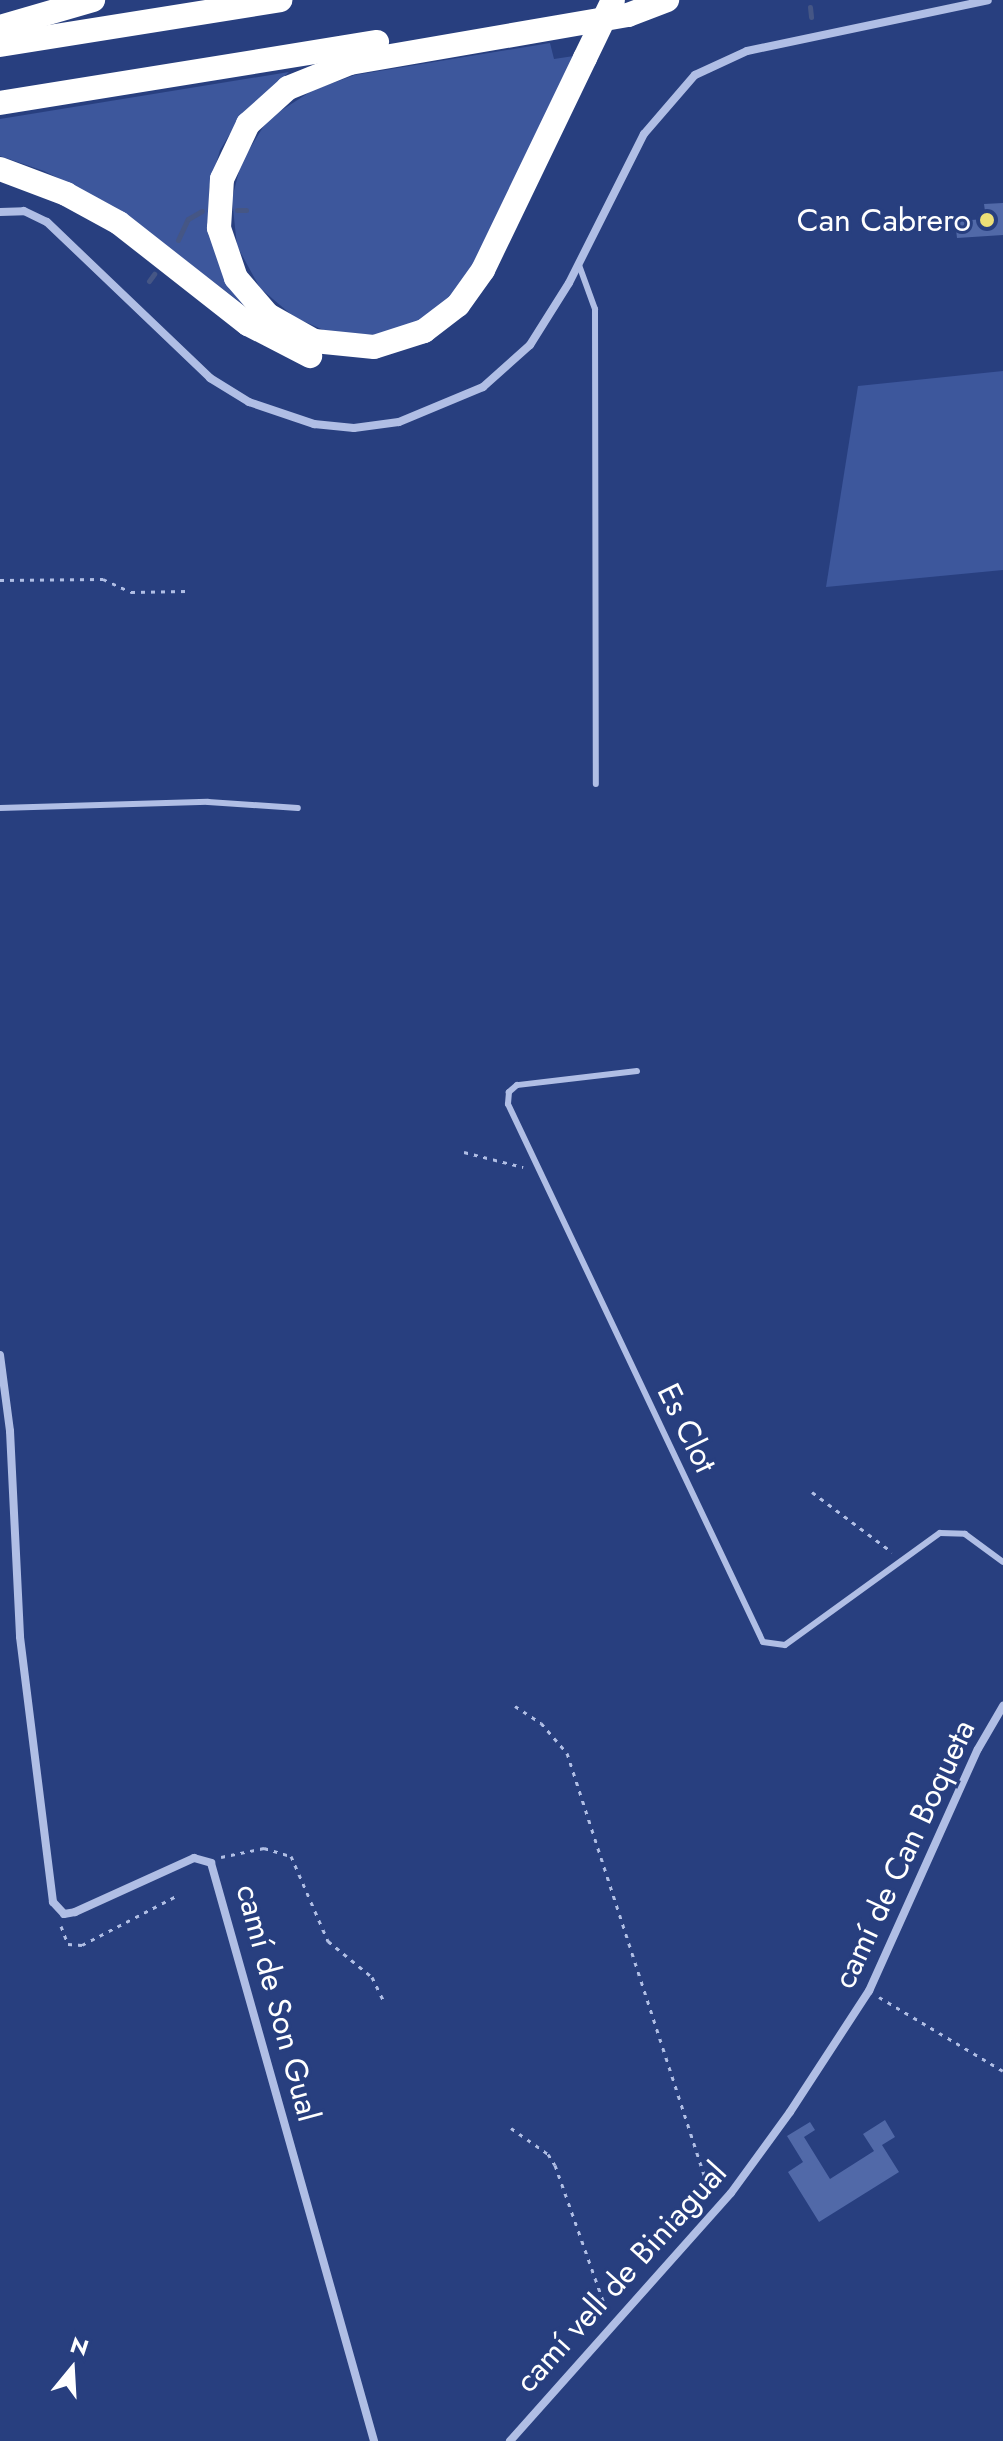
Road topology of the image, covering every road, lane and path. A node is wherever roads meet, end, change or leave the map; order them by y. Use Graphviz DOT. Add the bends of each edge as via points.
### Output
graph roads {
  1 [pos="93,0"];
  2 [pos="280,0"];
  3 [pos="613,0"];
  4 [pos="632,0"];
  5 [pos="667,0"];
  6 [pos="988,0"];
  7 [pos="0,27"];
  8 [pos="0,45"];
  9 [pos="595,57"];
  10 [pos="0,103"];
  11 [pos="0,169"];
  12 [pos="0,212"];
  13 [pos="579,265"];
  14 [pos="0,580"];
  15 [pos="187,591"];
  16 [pos="596,784"];
  17 [pos="0,808"];
  18 [pos="298,808"];
  19 [pos="637,1071"];
  20 [pos="464,1152"];
  21 [pos="542,1180"];
  22 [pos="0,1355"];
  23 [pos="812,1492"];
  24 [pos="909,1554"];
  25 [pos="1003,1562"];
  26 [pos="515,1706"];
  27 [pos="1003,1706"];
  28 [pos="211,1863"];
  29 [pos="176,1896"];
  30 [pos="64,1914"];
  31 [pos="869,1991"];
  32 [pos="383,2000"];
  33 [pos="1003,2071"];
  34 [pos="511,2128"];
  35 [pos="768,2144"];
  36 [pos="720,2205"];
  37 [pos="615,2320"];
  38 [pos="374,2441"];
  39 [pos="510,2441"];
  1 -- 7 [label="highway"];
  2 -- 8 [label="highway"];
  3 -- 9 [label="highway, bridge"];
  4 -- 9 [label="highway"];
  4 -- 10 [label="highway"];
  5 -- 9 [label="highway" via="628,15 350,63 288,88 248,124 222,179 219,228 236,278 268,315 314,341 374,347 424,331 458,305 483,270"];
  6 -- 13 [label="street" via="747,51 710,64 677,91 644,134"];
  9 -- 11 [label="highway" via="485,297 448,335 388,361 343,363 287,348 248,324 119,223 66,194"];
  12 -- 13 [label="street" via="24,211 47,222 228,392 290,418 334,427 410,419 483,387 530,345"];
  13 -- 16 [label="lane" via="595,309"];
  14 -- 15 [label="path" via="103,579 131,592"];
  17 -- 18 [label="lane" via="247,802"];
  19 -- 21 [label="lane, Es Clot" via="511,1089 508,1104"];
  20 -- 21 [label="path" via="513,1161"];
  21 -- 24 [label="lane, Es Clot" via="763,1642 785,1645"];
  22 -- 30 [label="street" via="10,1431 20,1637 53,1902"];
  23 -- 24 [label="path" via="892,1553"];
  24 -- 25 [label="lane, Es Clot" via="952,1531 970,1537"];
  26 -- 36 [label="path" via="541,1723 567,1753 708,2191"];
  27 -- 31 [label="street, camí de Can Boqueta" via="978,1749"];
  28 -- 30 [label="street, camí de Son Gual" via="194,1858"];
  28 -- 32 [label="path" via="264,1848 291,1856 328,1941 372,1977"];
  28 -- 38 [label="street, camí de Son Gual"];
  29 -- 30 [label="path" via="82,1945 64,1939"];
  31 -- 33 [label="path"];
  31 -- 35 [label="street, camí de Can Boqueta"];
  34 -- 37 [label="path" via="555,2165 602,2304"];
  35 -- 36 [label="street, camí vell de Biniagual"];
  36 -- 37 [label="street, camí vell de Biniagual"];
  37 -- 39 [label="street, camí vell de Biniagual"];
}
